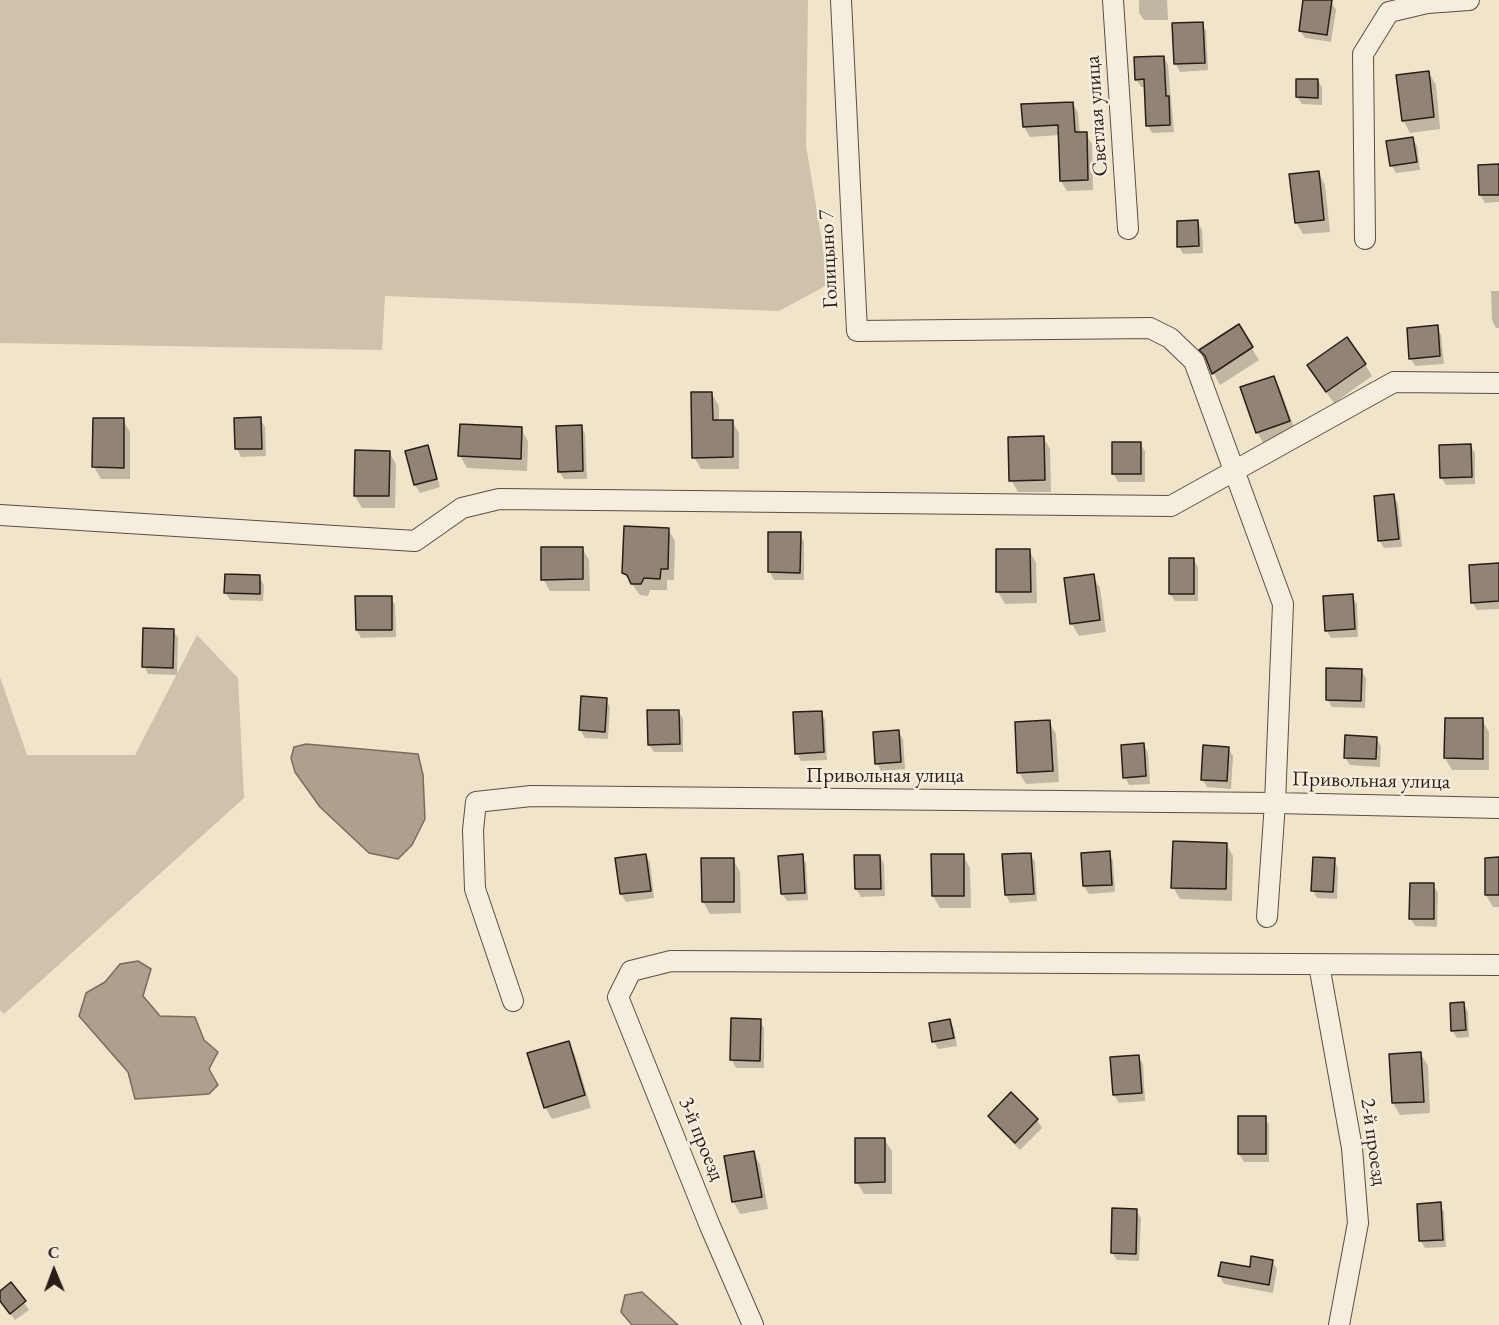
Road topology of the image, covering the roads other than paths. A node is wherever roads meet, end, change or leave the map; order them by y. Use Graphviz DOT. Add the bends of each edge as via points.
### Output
graph roads {
  1 [pos="841,0"];
  2 [pos="1113,0"];
  3 [pos="1469,0"];
  4 [pos="1128,229"];
  5 [pos="1365,238"];
  6 [pos="1499,382"];
  7 [pos="1235,471"];
  8 [pos="0,515"];
  9 [pos="1275,803"];
  10 [pos="1499,808"];
  11 [pos="1267,916"];
  12 [pos="1319,965"];
  13 [pos="1499,965"];
  14 [pos="513,1001"];
  15 [pos="753,1325"];
  16 [pos="1339,1325"];
  1 -- 7 [label="street, Голицыно 7" via="857,331 1150,328 1170,338 1194,361"];
  2 -- 4 [label="street, Светлая улица"];
  3 -- 5 [label="street" via="1428,3 1389,12 1363,54"];
  6 -- 7 [label="street" via="1394,382"];
  7 -- 8 [label="street" via="1171,506 499,499 462,508 415,541"];
  7 -- 9 [label="street" via="1283,604"];
  9 -- 10 [label="street, Привольная улица"];
  9 -- 11 [label="street"];
  9 -- 14 [label="street, Привольная улица" via="531,796 477,802 473,830 475,889"];
  12 -- 13 [label="street"];
  12 -- 15 [label="street, 3-й проезд" via="671,961 631,971 618,998"];
  12 -- 16 [label="street, 2-й проезд" via="1352,1148 1358,1223"];
}
